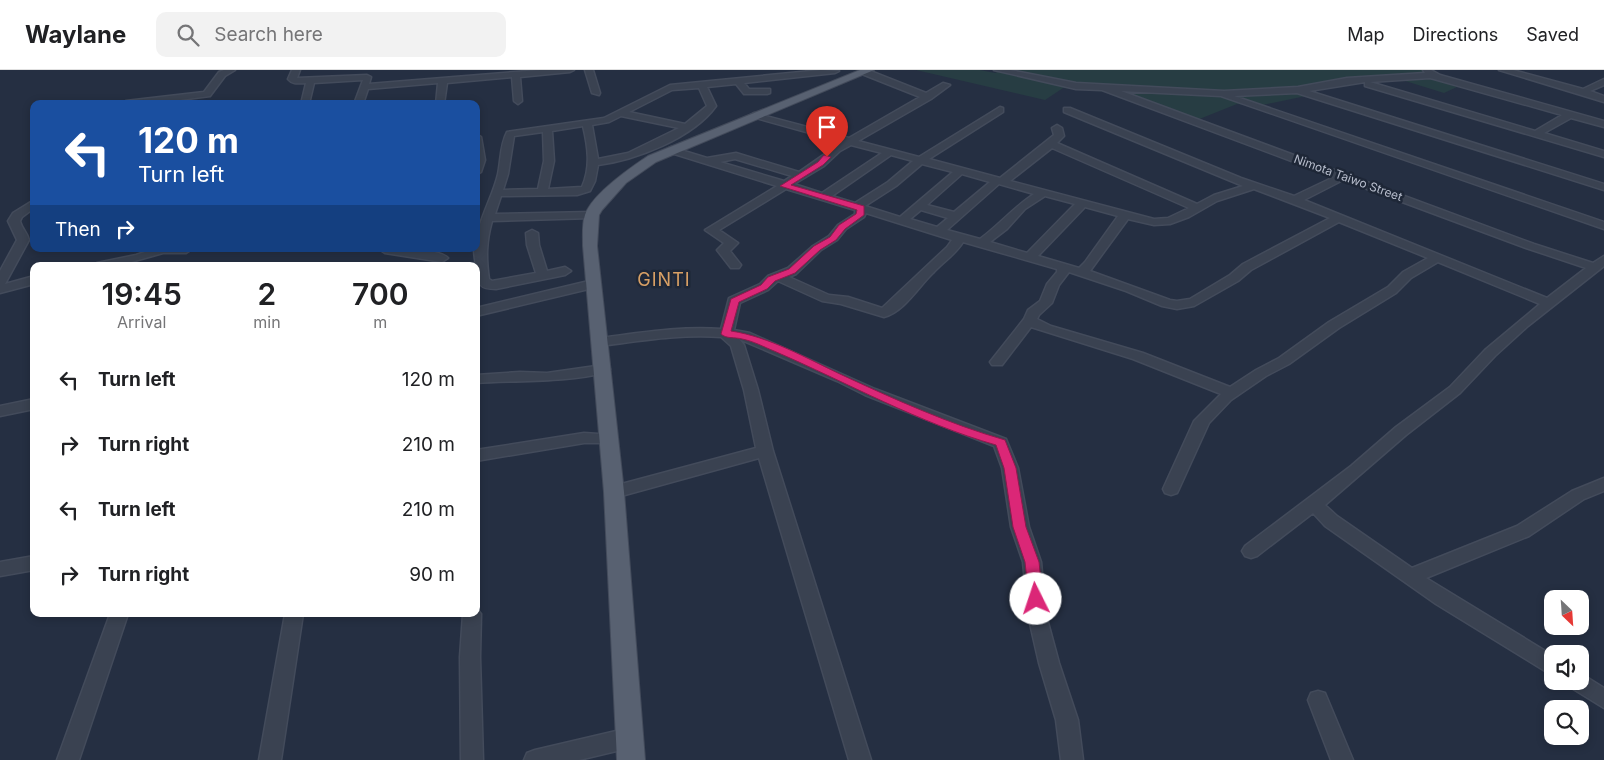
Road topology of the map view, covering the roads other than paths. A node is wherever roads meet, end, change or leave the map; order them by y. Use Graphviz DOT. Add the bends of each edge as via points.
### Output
graph roads {
  1 [pos="231,70"];
  2 [pos="296,70"];
  3 [pos="438,70"];
  4 [pos="570,70"];
  5 [pos="589,70"];
  6 [pos="1000,70"];
  7 [pos="835,71"];
  8 [pos="867,71"];
  9 [pos="1509,71"];
  10 [pos="1429,72"];
  11 [pos="368,73"];
  12 [pos="516,75"];
  13 [pos="1533,78"];
  14 [pos="440,81"];
  15 [pos="1361,81"];
  16 [pos="311,82"];
  17 [pos="739,82"];
  18 [pos="1604,82"];
  19 [pos="702,85"];
  20 [pos="946,85"];
  21 [pos="364,87"];
  22 [pos="1102,87"];
  23 [pos="1298,90"];
  24 [pos="767,91"];
  25 [pos="596,93"];
  26 [pos="1216,93"];
  27 [pos="1584,93"];
  28 [pos="928,96"];
  29 [pos="1503,96"];
  30 [pos="158,100"];
  31 [pos="305,100"];
  32 [pos="359,100"];
  33 [pos="440,100"];
  34 [pos="1604,100"];
  35 [pos="518,101"];
  36 [pos="1000,110"];
  37 [pos="1067,110"];
  38 [pos="621,113"];
  39 [pos="1570,114"];
  40 [pos="754,116"];
  41 [pos="587,123"];
  42 [pos="1604,124"];
  43 [pos="686,127"];
  44 [pos="1056,128"];
  45 [pos="547,129"];
  46 [pos="1536,134"];
  47 [pos="850,142"];
  48 [pos="1049,143"];
  49 [pos="671,150"];
  50 [pos="888,153"];
  51 [pos="1604,154"];
  52 [pos="920,160"];
  53 [pos="705,161"];
  54 [pos="595,162"];
  55 [pos="960,171"];
  56 [pos="801,176"];
  57 [pos="1344,176"];
  58 [pos="999,181"];
  59 [pos="784,186"];
  60 [pos="1255,186"];
  61 [pos="1604,187"];
  62 [pos="542,192"];
  63 [pos="1044,192"];
  64 [pos="497,193"];
  65 [pos="822,197"];
  66 [pos="1295,200"];
  67 [pos="1082,204"];
  68 [pos="30,206"];
  69 [pos="920,206"];
  70 [pos="859,208"];
  71 [pos="1197,208"];
  72 [pos="592,215"];
  73 [pos="1125,215"];
  74 [pos="954,216"];
  75 [pos="488,218"];
  76 [pos="1338,218"];
  77 [pos="903,220"];
  78 [pos="1604,226"];
  79 [pos="940,231"];
  80 [pos="532,233"];
  81 [pos="956,236"];
  82 [pos="981,244"];
  83 [pos="156,252"];
  84 [pos="404,252"];
  85 [pos="1030,257"];
  86 [pos="442,258"];
  87 [pos="1436,258"];
  88 [pos="120,262"];
  89 [pos="1601,262"];
  90 [pos="735,265"];
  91 [pos="1063,267"];
  92 [pos="565,271"];
  93 [pos="1081,272"];
  94 [pos="543,276"];
  95 [pos="780,277"];
  96 [pos="30,281"];
  97 [pos="0,282"];
  98 [pos="593,284"];
  99 [pos="0,289"];
  100 [pos="1549,303"];
  101 [pos="480,311"];
  102 [pos="1030,320"];
  103 [pos="736,338"];
  104 [pos="600,342"];
  105 [pos="997,362"];
  106 [pos="602,370"];
  107 [pos="480,379"];
  108 [pos="1233,394"];
  109 [pos="30,405"];
  110 [pos="0,412"];
  111 [pos="608,439"];
  112 [pos="765,451"];
  113 [pos="480,455"];
  114 [pos="1604,484"];
  115 [pos="1171,489"];
  116 [pos="614,492"];
  117 [pos="1320,499"];
  118 [pos="1251,551"];
  119 [pos="30,564"];
  120 [pos="0,569"];
  121 [pos="1411,576"];
  122 [pos="118,617"];
  123 [pos="294,617"];
  124 [pos="472,617"];
  125 [pos="1544,660"];
  126 [pos="1589,689"];
  127 [pos="1604,699"];
  128 [pos="1318,700"];
  129 [pos="629,738"];
  130 [pos="68,760"];
  131 [pos="270,760"];
  132 [pos="472,760"];
  133 [pos="535,760"];
  134 [pos="630,760"];
  135 [pos="860,760"];
  136 [pos="1072,760"];
  137 [pos="1342,760"];
  1 -- 30 [label="street" via="222,74 207,94"];
  2 -- 16 [label="street" via="292,80"];
  3 -- 14 [label="street"];
  4 -- 12 [label="street"];
  5 -- 25 [label="street"];
  6 -- 22 [label="street" via="1066,84"];
  7 -- 17 [label="street"];
  8 -- 28 [label="street"];
  8 -- 40 [label="main road"];
  9 -- 13 [label="street"];
  10 -- 15 [label="street"];
  10 -- 29 [label="street"];
  11 -- 16 [label="street"];
  11 -- 21 [label="street"];
  12 -- 14 [label="street"];
  12 -- 35 [label="street"];
  13 -- 27 [label="street"];
  13 -- 29 [label="street"];
  14 -- 21 [label="street"];
  14 -- 33 [label="street"];
  15 -- 23 [label="street"];
  15 -- 46 [label="street"];
  16 -- 31 [label="street"];
  17 -- 19 [label="street"];
  17 -- 24 [label="street" via="748,92"];
  18 -- 27 [label="street"];
  19 -- 38 [label="street" via="670,88"];
  19 -- 43 [label="street" via="712,106"];
  20 -- 28 [label="street"];
  21 -- 32 [label="street"];
  22 -- 26 [label="street"];
  22 -- 57 [label="street, Nimota Taiwo Street"];
  23 -- 26 [label="street"];
  23 -- 61 [label="street"];
  26 -- 78 [label="street"];
  27 -- 34 [label="street"];
  28 -- 47 [label="street"];
  29 -- 39 [label="street"];
  36 -- 52 [label="street"];
  37 -- 60 [label="street"];
  38 -- 41 [label="street"];
  38 -- 43 [label="street"];
  39 -- 42 [label="street"];
  39 -- 46 [label="street"];
  40 -- 47 [label="street"];
  40 -- 49 [label="main road"];
  41 -- 45 [label="street"];
  41 -- 54 [label="street"];
  43 -- 54 [label="street" via="628,156"];
  44 -- 48 [label="street" via="1059,136"];
  45 -- 62 [label="street" via="551,155"];
  45 -- 64 [label="street" via="508,136 504,174"];
  46 -- 51 [label="street"];
  47 -- 50 [label="street"];
  47 -- 56 [label="street"];
  48 -- 58 [label="street" via="1008,178"];
  48 -- 71 [label="street"];
  49 -- 53 [label="street"];
  49 -- 72 [label="main road" via="621,180"];
  50 -- 52 [label="street"];
  50 -- 65 [label="street"];
  52 -- 55 [label="street"];
  52 -- 70 [label="street"];
  53 -- 56 [label="street" via="736,156"];
  53 -- 59 [label="street"];
  54 -- 62 [label="street" via="586,189"];
  55 -- 58 [label="street"];
  55 -- 69 [label="street" via="939,186"];
  56 -- 59 [label="street"];
  57 -- 66 [label="street"];
  57 -- 89 [label="street, Nimota Taiwo Street" via="1530,246"];
  58 -- 63 [label="street"];
  58 -- 74 [label="street"];
  59 -- 65 [label="street"];
  59 -- 90 [label="street" via="711,230 732,243 723,250"];
  60 -- 66 [label="street"];
  60 -- 71 [label="street" via="1238,189"];
  62 -- 64 [label="street"];
  63 -- 67 [label="street"];
  63 -- 82 [label="street" via="1021,207"];
  64 -- 75 [label="street"];
  65 -- 70 [label="street"];
  66 -- 76 [label="street"];
  67 -- 73 [label="street"];
  67 -- 85 [label="street"];
  68 -- 97 [label="street" via="14,221 23,240"];
  69 -- 74 [label="street"];
  69 -- 77 [label="street"];
  70 -- 77 [label="street"];
  70 -- 95 [label="street" via="860,215 792,271"];
  71 -- 73 [label="street" via="1163,222"];
  72 -- 75 [label="street"];
  72 -- 98 [label="main road"];
  73 -- 93 [label="street"];
  74 -- 79 [label="street"];
  75 -- 94 [label="street" via="480,254 485,283 496,285"];
  76 -- 87 [label="street"];
  76 -- 93 [label="street" via="1184,305 1167,303"];
  77 -- 79 [label="street"];
  79 -- 81 [label="street"];
  80 -- 94 [label="street"];
  81 -- 82 [label="street"];
  81 -- 95 [label="street" via="955,246 884,313 826,298"];
  82 -- 85 [label="street"];
  83 -- 88 [label="street"];
  84 -- 86 [label="street"];
  85 -- 91 [label="street"];
  87 -- 100 [label="street"];
  87 -- 108 [label="street"];
  89 -- 100 [label="street"];
  91 -- 93 [label="street"];
  91 -- 102 [label="street" via="1063,273 1053,284 1046,303 1033,313"];
  92 -- 94 [label="street"];
  95 -- 103 [label="street" via="734,301"];
  96 -- 99 [label="street"];
  98 -- 101 [label="street"];
  98 -- 104 [label="main road"];
  100 -- 117 [label="street" via="1490,353 1455,390"];
  102 -- 105 [label="street"];
  102 -- 108 [label="street" via="1038,326 1204,380"];
  103 -- 104 [label="street" via="689,332"];
  103 -- 112 [label="street"];
  103 -- 136 [label="street" via="1001,443 1010,468 1020,527 1033,567 1037,615 1067,720"];
  104 -- 106 [label="main road"];
  106 -- 107 [label="street" via="547,377"];
  106 -- 111 [label="main road"];
  108 -- 115 [label="street" via="1202,421"];
  109 -- 110 [label="street"];
  111 -- 113 [label="street" via="584,438"];
  111 -- 116 [label="main road"];
  112 -- 116 [label="street"];
  112 -- 135 [label="street"];
  114 -- 121 [label="street" via="1578,496 1522,531"];
  116 -- 129 [label="main road"];
  117 -- 118 [label="street"];
  117 -- 121 [label="street" via="1316,505 1331,522"];
  119 -- 120 [label="street"];
  121 -- 125 [label="street"];
  122 -- 130 [label="street"];
  123 -- 131 [label="street"];
  124 -- 132 [label="street"];
  126 -- 127 [label="street"];
  128 -- 137 [label="street"];
  129 -- 133 [label="street"];
  129 -- 134 [label="main road"];
}
